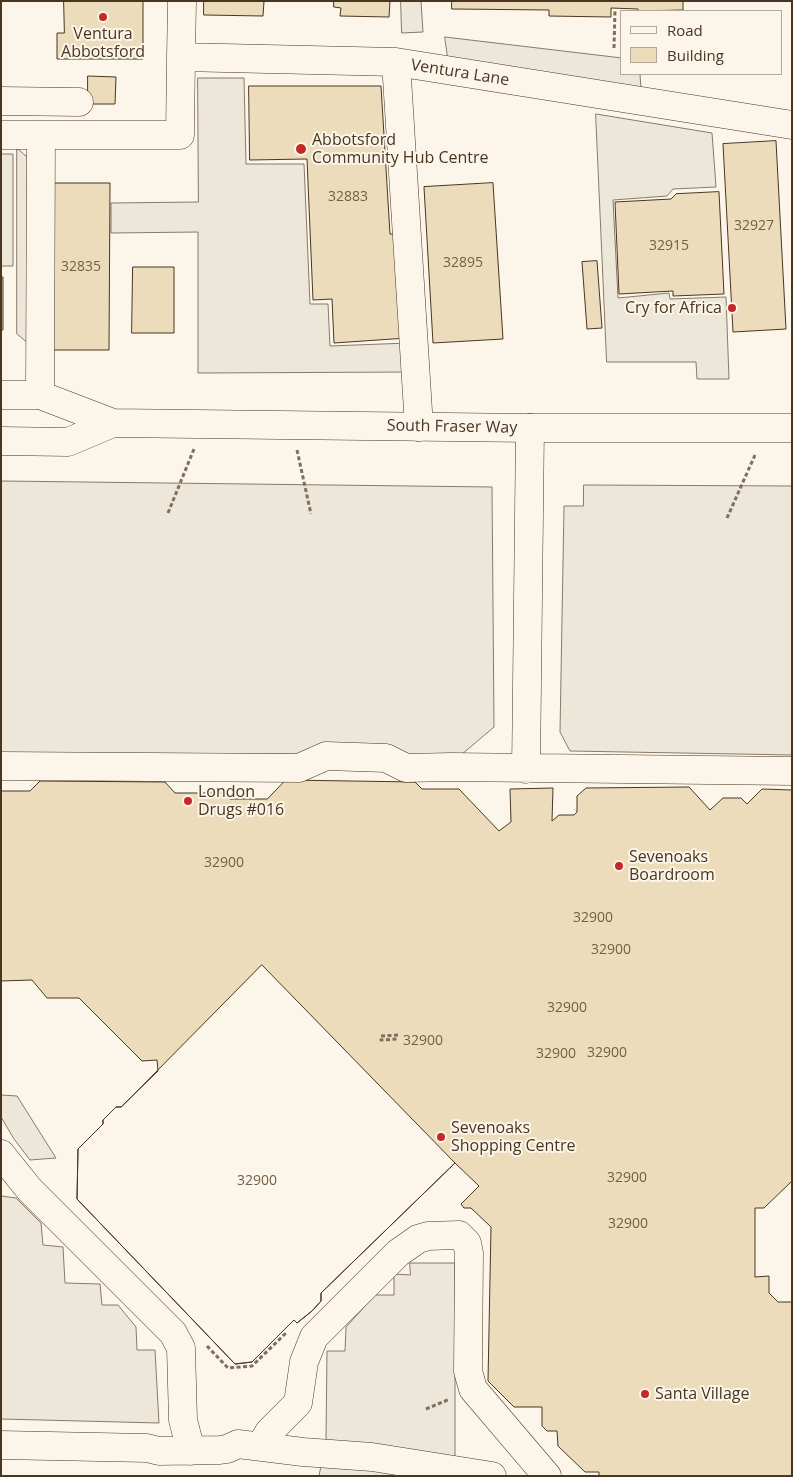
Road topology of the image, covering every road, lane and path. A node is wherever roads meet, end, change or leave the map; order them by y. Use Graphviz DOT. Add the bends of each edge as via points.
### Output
graph roads {
  1 [pos="182,1"];
  2 [pos="615,9"];
  3 [pos="614,48"];
  4 [pos="181,57"];
  5 [pos="396,62"];
  6 [pos="11,101"];
  7 [pos="79,102"];
  8 [pos="792,125"];
  9 [pos="21,135"];
  10 [pos="1,395"];
  11 [pos="40,395"];
  12 [pos="113,424"];
  13 [pos="204,424"];
  14 [pos="291,426"];
  15 [pos="419,426"];
  16 [pos="530,428"];
  17 [pos="779,428"];
  18 [pos="1,441"];
  19 [pos="168,513"];
  20 [pos="312,514"];
  21 [pos="727,518"];
  22 [pos="1,766"];
  23 [pos="526,769"];
  24 [pos="792,771"];
  25 [pos="398,1035"];
  26 [pos="398,1040"];
  27 [pos="1,1154"];
  28 [pos="266,1352"];
  29 [pos="228,1368"];
  30 [pos="1,1445"];
  31 [pos="261,1446"];
  32 [pos="191,1452"];
  33 [pos="492,1476"];
  34 [pos="547,1476"];
  1 -- 4 [label="main road"];
  2 -- 3 [label="path"];
  4 -- 5 [label="main road, Ventura Lane"];
  4 -- 9 [label="main road" via="180,135"];
  5 -- 8 [label="main road, Ventura Lane"];
  5 -- 15 [label="main road"];
  6 -- 7 [label="main road"];
  6 -- 9 [label="main road"];
  9 -- 11 [label="main road"];
  10 -- 11 [label="main road, South Fraser Way"];
  11 -- 12 [label="main road, South Fraser Way"];
  12 -- 13 [label="main road, South Fraser Way"];
  12 -- 18 [label="main road, South Fraser Way" via="68,442"];
  13 -- 14 [label="main road, South Fraser Way"];
  13 -- 19 [label="path"];
  14 -- 15 [label="main road, South Fraser Way"];
  14 -- 20 [label="path"];
  15 -- 16 [label="main road, South Fraser Way"];
  16 -- 17 [label="main road, South Fraser Way"];
  16 -- 23 [label="main road"];
  17 -- 21 [label="path"];
  22 -- 23 [label="main road" via="299,768 326,756 386,758 406,768"];
  23 -- 24 [label="main road"];
  25 -- 26 [label="path" via="381,1036 381,1040"];
  27 -- 32 [label="main road" via="29,1189 173,1333 181,1348 183,1420"];
  28 -- 29 [label="path" via="252,1366"];
  30 -- 32 [label="main road"];
  31 -- 32 [label="main road" via="238,1444 220,1450"];
  31 -- 33 [label="main road" via="372,1457"];
  31 -- 34 [label="main road" via="269,1432 298,1403 304,1362 314,1337 398,1253 418,1239 460,1235 469,1253 468,1371 473,1389"];
}
